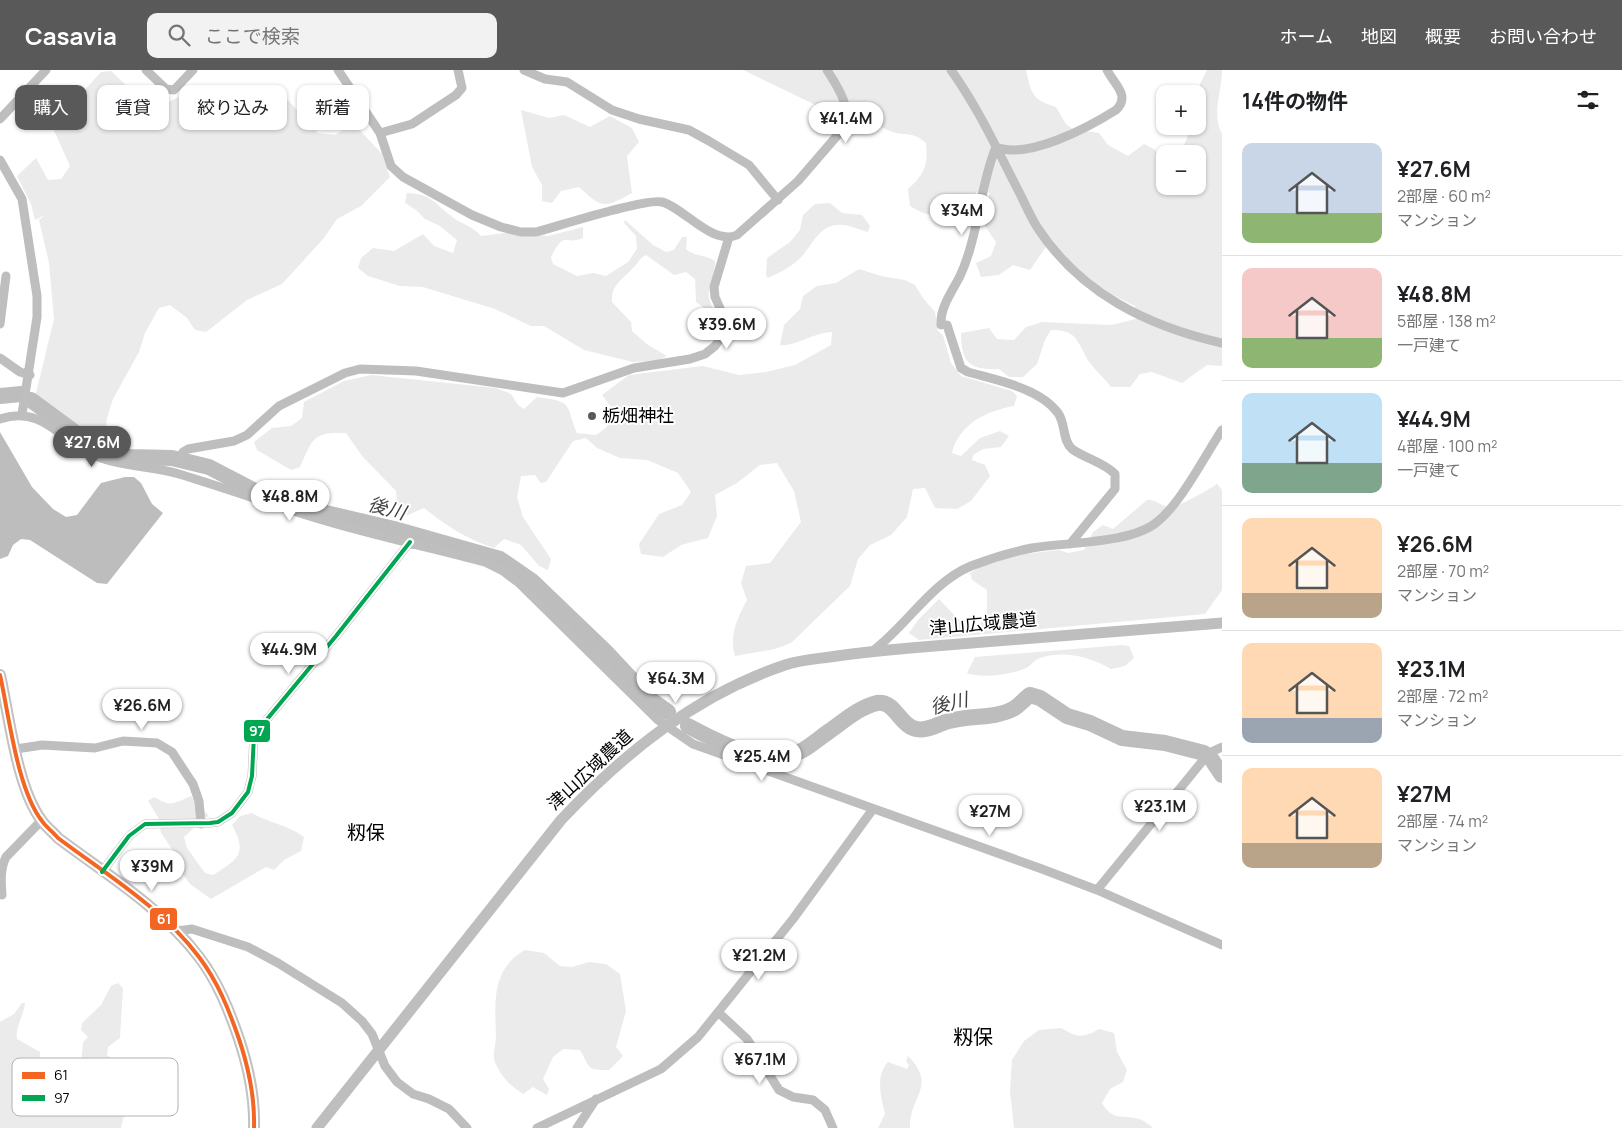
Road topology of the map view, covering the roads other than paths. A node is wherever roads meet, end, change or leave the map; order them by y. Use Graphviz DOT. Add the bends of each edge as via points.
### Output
graph roads {
  1 [pos="46,70"];
  2 [pos="146,70"];
  3 [pos="193,70"];
  4 [pos="338,70"];
  5 [pos="458,70"];
  6 [pos="524,70"];
  7 [pos="827,70"];
  8 [pos="950,70"];
  9 [pos="1107,70"];
  10 [pos="0,119"];
  11 [pos="380,133"];
  12 [pos="996,147"];
  13 [pos="0,160"];
  14 [pos="778,200"];
  15 [pos="729,237"];
  16 [pos="6,276"];
  17 [pos="0,324"];
  18 [pos="1222,343"];
  19 [pos="0,358"];
  20 [pos="30,375"];
  21 [pos="22,414"];
  22 [pos="0,419"];
  23 [pos="1222,430"];
  24 [pos="182,457"];
  25 [pos="410,542"];
  26 [pos="1070,544"];
  27 [pos="1222,623"];
  28 [pos="874,650"];
  29 [pos="0,675"];
  30 [pos="664,726"];
  31 [pos="1222,747"];
  32 [pos="16,749"];
  33 [pos="873,809"];
  34 [pos="41,821"];
  35 [pos="201,824"];
  36 [pos="102,872"];
  37 [pos="1097,890"];
  38 [pos="2,895"];
  39 [pos="177,931"];
  40 [pos="1222,946"];
  41 [pos="719,1013"];
  42 [pos="378,1049"];
  43 [pos="596,1099"];
  44 [pos="563,1115"];
  45 [pos="254,1128"];
  46 [pos="317,1128"];
  47 [pos="467,1128"];
  48 [pos="537,1128"];
  49 [pos="577,1128"];
  50 [pos="833,1128"];
  1 -- 10 [label="street"];
  2 -- 3 [label="street" via="166,89 174,90"];
  4 -- 11 [label="street"];
  5 -- 11 [label="street" via="462,88 456,95 412,124"];
  6 -- 14 [label="street" via="545,79 567,82 612,110 639,120 689,130 749,165"];
  7 -- 14 [label="street" via="847,108 848,120"];
  8 -- 12 [label="street" via="984,122"];
  9 -- 12 [label="street" via="1122,94 1121,105 1116,110 1084,128 1045,143 1011,150"];
  11 -- 15 [label="street" via="391,166 403,176 472,215 502,227 536,232 649,201 671,206 700,227"];
  12 -- 18 [label="street" via="1036,226 1058,254 1098,293 1160,324"];
  12 -- 26 [label="street" via="978,206 973,240 942,310 944,325 962,368 1027,390 1054,408 1060,415 1071,448 1115,474 1115,489"];
  13 -- 20 [label="street" via="22,199 33,255 38,317"];
  14 -- 15 [label="street" via="737,235"];
  15 -- 24 [label="street" via="714,287 723,315 723,327 720,339 705,354 634,368 563,393 416,372 382,369 344,372 279,406 247,435 222,445 188,449 182,452"];
  16 -- 17 [label="street"];
  19 -- 20 [label="street"];
  20 -- 21 [label="street"];
  21 -- 22 [label="street"];
  21 -- 25 [label="street" via="45,422 98,458 165,470 318,519"];
  23 -- 26 [label="street" via="1169,510 1148,529 1127,536"];
  25 -- 30 [label="street" via="503,570"];
  25 -- 35 [label="street" via="254,735 250,785 238,806 218,822"];
  26 -- 28 [label="street" via="1032,548 970,566 933,591"];
  27 -- 28 [label="street, 津山広域農道"];
  28 -- 30 [label="street, 津山広域農道" via="787,664 736,686"];
  29 -- 32 [label="main road"];
  30 -- 33 [label="street" via="713,753"];
  30 -- 42 [label="street, 津山広域農道" via="593,786 560,820"];
  31 -- 37 [label="street" via="1207,756"];
  32 -- 34 [label="main road" via="30,801"];
  32 -- 35 [label="street" via="42,745 95,748 123,741 157,743 172,752 193,784 199,801"];
  33 -- 37 [label="street"];
  33 -- 41 [label="street"];
  34 -- 36 [label="main road"];
  34 -- 38 [label="street" via="2,864"];
  35 -- 36 [label="street" via="145,824 129,836"];
  36 -- 39 [label="main road"];
  37 -- 40 [label="street"];
  39 -- 42 [label="street" via="192,929 216,936 278,962 355,1014 372,1034"];
  39 -- 45 [label="main road" via="200,958 231,1016 254,1096"];
  41 -- 43 [label="street" via="698,1037 661,1069"];
  41 -- 50 [label="street" via="747,1039 779,1090 793,1097 813,1100 826,1110"];
  42 -- 46 [label="street, 津山広域農道"];
  42 -- 47 [label="street" via="385,1066 404,1089 444,1106"];
  43 -- 44 [label="street"];
  43 -- 49 [label="street"];
  44 -- 48 [label="street"];
  44 -- 49 [label="street"];
}
